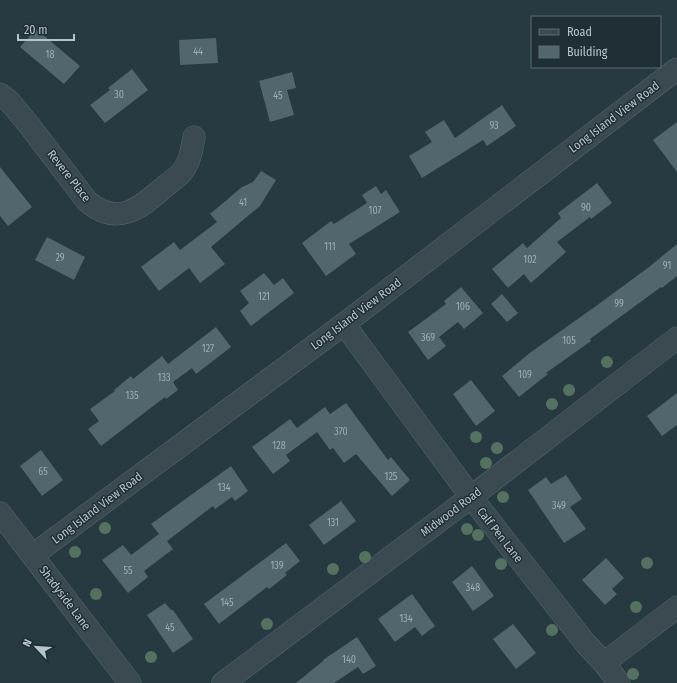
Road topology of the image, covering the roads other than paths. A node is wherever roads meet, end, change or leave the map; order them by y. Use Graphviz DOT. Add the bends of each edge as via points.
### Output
graph roads {
  1 [pos="677,69"];
  2 [pos="0,94"];
  3 [pos="194,137"];
  4 [pos="344,324"];
  5 [pos="677,338"];
  6 [pos="471,497"];
  7 [pos="0,513"];
  8 [pos="33,556"];
  9 [pos="677,607"];
  10 [pos="604,663"];
  11 [pos="130,683"];
  12 [pos="223,683"];
  13 [pos="619,683"];
  1 -- 4 [label="street, Long Island View Road"];
  2 -- 3 [label="street, Revere Place" via="29,125 87,201 106,212 130,212 145,204 182,171 191,153"];
  4 -- 6 [label="street, Calf Pen Lane"];
  4 -- 8 [label="street, Long Island View Road"];
  5 -- 6 [label="street, Midwood Road"];
  6 -- 10 [label="street, Calf Pen Lane" via="586,644"];
  6 -- 12 [label="street, Midwood Road"];
  7 -- 8 [label="street, Shadyside Lane"];
  8 -- 11 [label="street, Shadyside Lane"];
  9 -- 10 [label="street"];
  10 -- 13 [label="street, Calf Pen Lane"];
}
